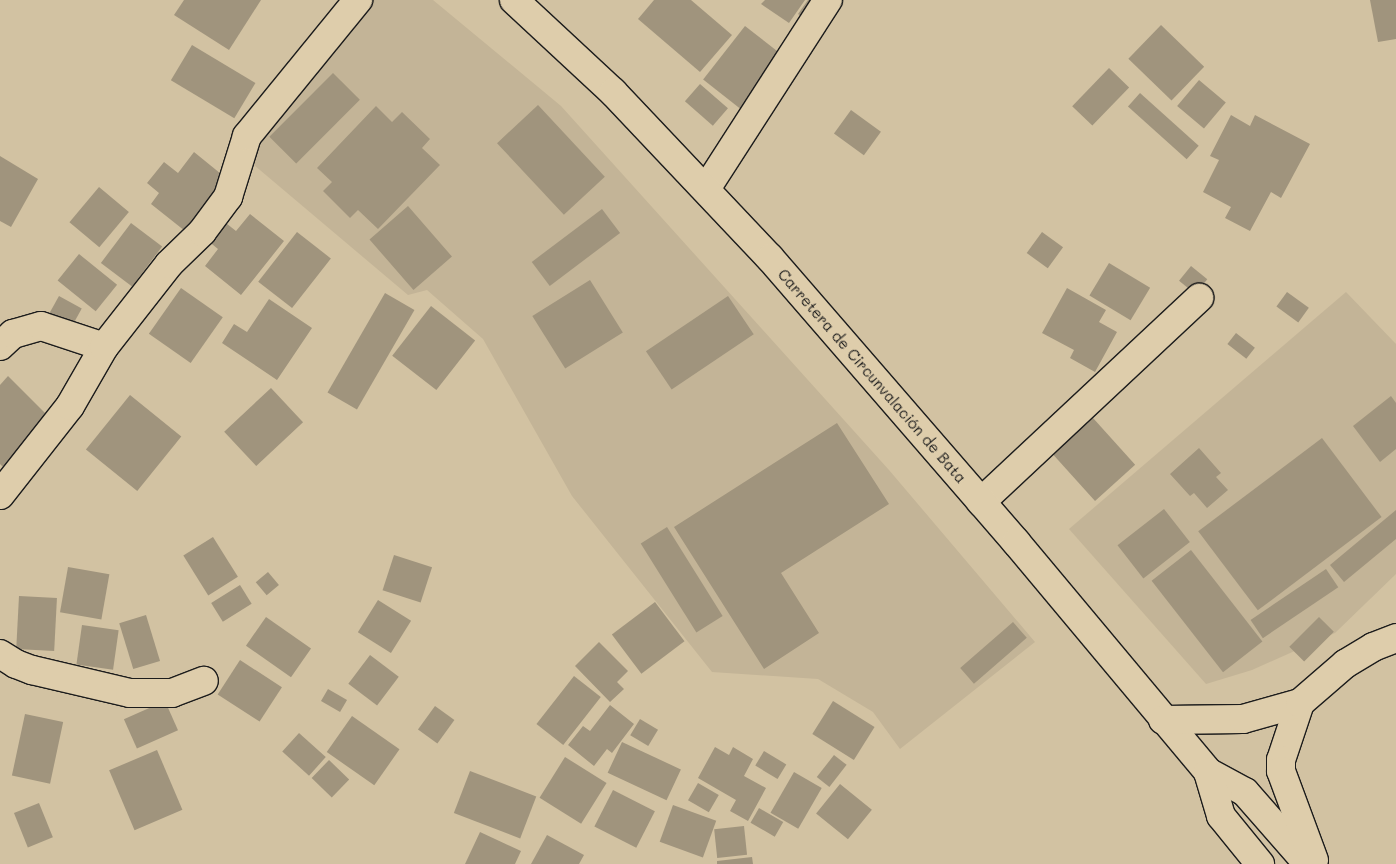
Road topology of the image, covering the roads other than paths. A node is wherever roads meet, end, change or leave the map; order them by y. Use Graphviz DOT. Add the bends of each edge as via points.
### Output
graph roads {
  1 [pos="358,0"];
  2 [pos="514,0"];
  3 [pos="828,0"];
  4 [pos="706,189"];
  5 [pos="1199,298"];
  6 [pos="0,346"];
  7 [pos="104,348"];
  8 [pos="0,495"];
  9 [pos="982,502"];
  10 [pos="1396,638"];
  11 [pos="0,654"];
  12 [pos="204,681"];
  13 [pos="1300,703"];
  14 [pos="1163,720"];
  15 [pos="1208,772"];
  16 [pos="1260,864"];
  17 [pos="1308,864"];
  18 [pos="1316,864"];
  1 -- 7 [label="main road" via="247,136 228,197 202,232 169,264"];
  2 -- 4 [label="main road, Carretera de Circunvalación de Bata" via="613,92"];
  3 -- 4 [label="main road"];
  4 -- 9 [label="main road, Carretera de Circunvalación de Bata"];
  5 -- 9 [label="main road"];
  6 -- 7 [label="main road" via="13,334 41,326"];
  7 -- 8 [label="main road" via="70,406"];
  9 -- 14 [label="main road, Carretera de Circunvalación de Bata"];
  10 -- 13 [label="main road" via="1345,664"];
  11 -- 12 [label="main road" via="32,670 130,693 172,693"];
  13 -- 14 [label="main road" via="1243,719"];
  13 -- 18 [label="main road" via="1281,760 1282,771"];
  14 -- 15 [label="main road, Carretera de Circunvalación de Bata"];
  15 -- 16 [label="main road, Carretera de Circunvalación de Bata" via="1221,816"];
  15 -- 17 [label="main road, Carretera de Circunvalación de Bata" via="1245,792"];
}
